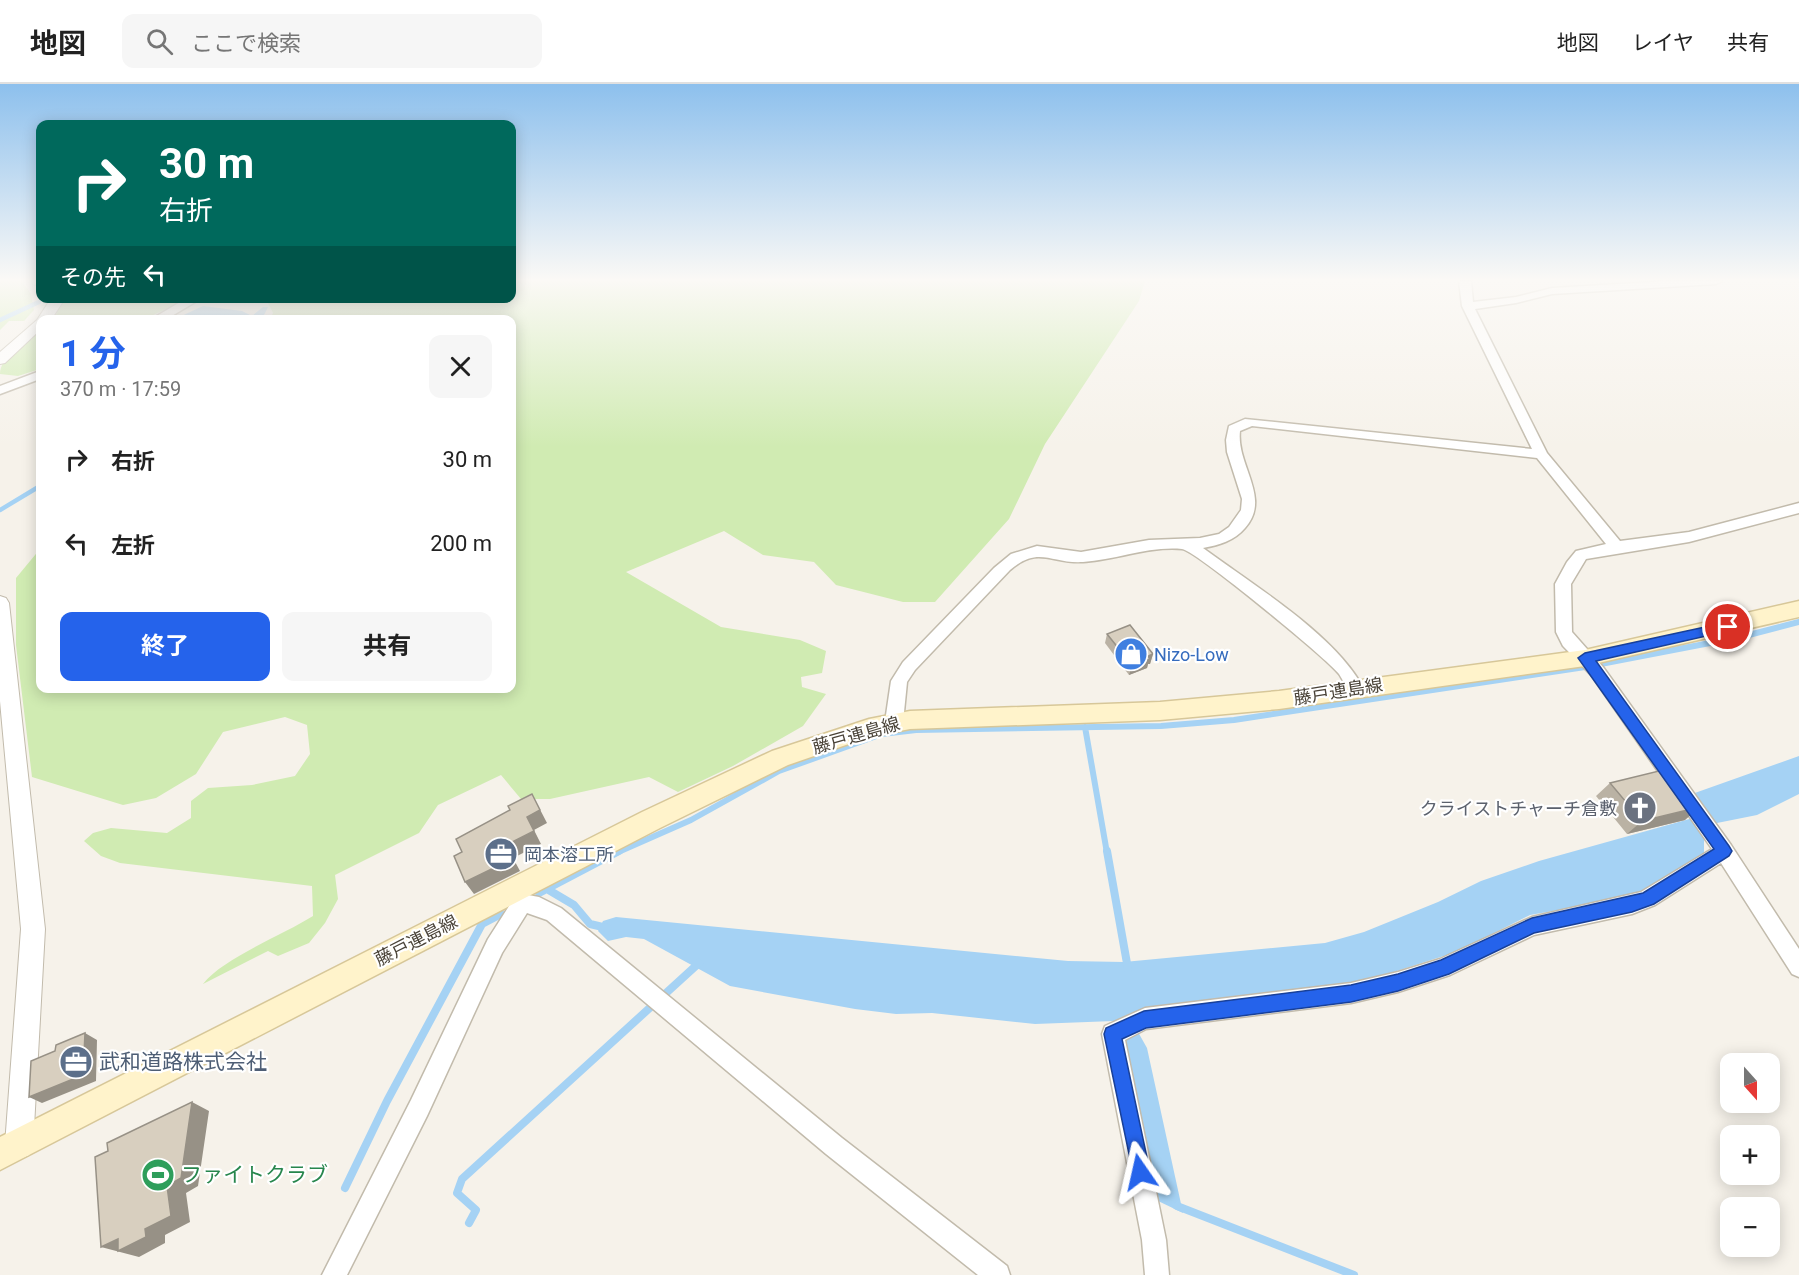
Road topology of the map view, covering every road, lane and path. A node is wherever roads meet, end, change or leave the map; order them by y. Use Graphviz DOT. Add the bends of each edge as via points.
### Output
graph roads {
  1 [pos="25,337"];
  2 [pos="1483,337"];
  3 [pos="0,360"];
  4 [pos="36,376"];
  5 [pos="0,390"];
  6 [pos="1541,454"];
  7 [pos="1799,508"];
  8 [pos="1190,545"];
  9 [pos="1617,546"];
  10 [pos="0,603"];
  11 [pos="1799,609"];
  12 [pos="1591,664"];
  13 [pos="1356,689"];
  14 [pos="6,712"];
  15 [pos="894,722"];
  16 [pos="1724,851"];
  17 [pos="518,896"];
  18 [pos="1799,967"];
  19 [pos="9,1150"];
  20 [pos="334,1275"];
  21 [pos="998,1275"];
  22 [pos="1157,1275"];
  1 -- 3 [label="street"];
  2 -- 6 [label="street"];
  4 -- 5 [label="street"];
  6 -- 8 [label="street" via="1251,422 1234,429 1231,444 1247,492 1248,511 1244,520 1227,536"];
  6 -- 9 [label="street"];
  7 -- 9 [label="street" via="1689,537"];
  8 -- 13 [label="street" via="1302,630 1345,670"];
  8 -- 15 [label="street" via="1151,545 1080,557 1041,551 1023,554 1001,569 909,666 899,681"];
  9 -- 12 [label="street" via="1581,555 1563,584 1564,632"];
  10 -- 14 [label="street"];
  11 -- 12 [label="main road, 藤戸連島線"];
  12 -- 13 [label="main road, 藤戸連島線"];
  12 -- 16 [label="street"];
  13 -- 15 [label="main road, 藤戸連島線" via="1171,710"];
  14 -- 19 [label="street" via="33,929"];
  15 -- 17 [label="main road, 藤戸連島線" via="780,758 651,820"];
  16 -- 18 [label="street"];
  16 -- 22 [label="street" via="1648,899 1532,926 1443,968 1398,982 1351,993 1144,1019 1113,1034 1154,1240"];
  17 -- 19 [label="main road, 藤戸連島線"];
  17 -- 20 [label="street"];
  17 -- 21 [label="street" via="554,914"];
}
